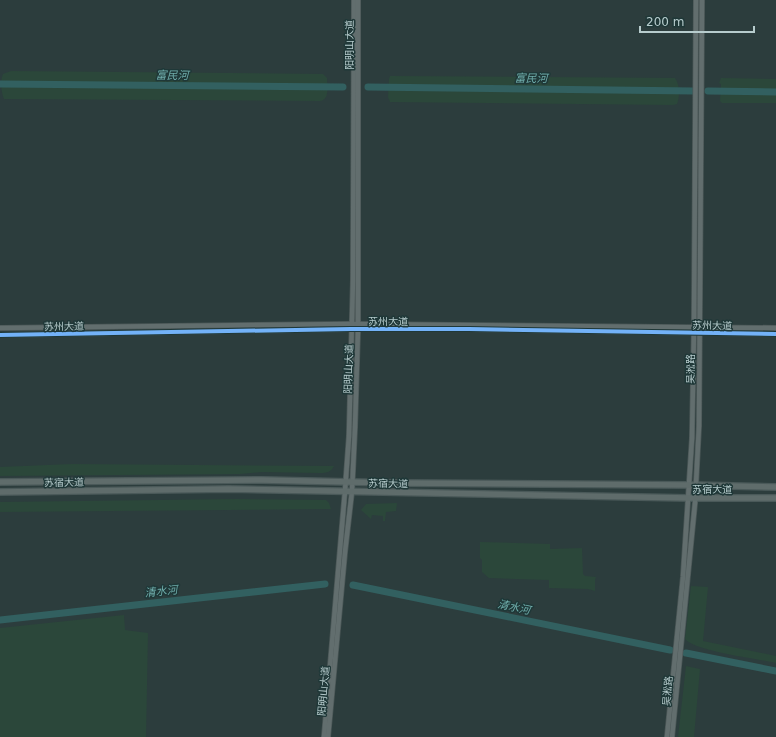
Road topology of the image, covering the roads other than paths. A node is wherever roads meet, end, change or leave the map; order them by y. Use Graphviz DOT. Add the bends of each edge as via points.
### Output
graph roads {
  1 [pos="354,0"];
  2 [pos="358,0"];
  3 [pos="696,0"];
  4 [pos="702,0"];
  5 [pos="351,326"];
  6 [pos="358,327"];
  7 [pos="0,328"];
  8 [pos="776,328"];
  9 [pos="697,330"];
  10 [pos="776,334"];
  11 [pos="0,335"];
  12 [pos="346,481"];
  13 [pos="352,481"];
  14 [pos="0,482"];
  15 [pos="693,485"];
  16 [pos="776,487"];
  17 [pos="345,491"];
  18 [pos="352,491"];
  19 [pos="0,492"];
  20 [pos="692,498"];
  21 [pos="776,498"];
  22 [pos="324,737"];
  23 [pos="328,737"];
  24 [pos="667,737"];
  25 [pos="672,737"];
  1 -- 5 [label="main road, 阳明山大道"];
  2 -- 6 [label="main road, 阳明山大道"];
  3 -- 9 [label="main road, 吴淞路"];
  4 -- 9 [label="main road, 吴淞路"];
  5 -- 6 [label="main road, 苏州大道"];
  5 -- 7 [label="main road, 苏州大道"];
  5 -- 11 [label="main road, 苏州大道"];
  5 -- 12 [label="main road, 阳明山大道"];
  6 -- 9 [label="main road, 苏州大道"];
  6 -- 13 [label="main road, 阳明山大道"];
  8 -- 9 [label="main road, 苏州大道"];
  9 -- 10 [label="main road, 苏州大道"];
  9 -- 15 [label="main road, 吴淞路" via="699,426"];
  12 -- 13 [label="main road, 苏宿大道"];
  12 -- 14 [label="main road, 苏宿大道"];
  12 -- 17 [label="main road, 阳明山大道"];
  13 -- 15 [label="main road, 苏宿大道"];
  13 -- 18 [label="main road, 阳明山大道"];
  15 -- 16 [label="main road, 苏宿大道"];
  15 -- 20 [label="main road, 吴淞路"];
  17 -- 18 [label="main road, 苏宿大道"];
  17 -- 19 [label="main road, 苏宿大道" via="229,489"];
  17 -- 22 [label="main road, 阳明山大道"];
  18 -- 20 [label="main road, 苏宿大道"];
  18 -- 23 [label="main road, 阳明山大道"];
  20 -- 21 [label="main road, 苏宿大道"];
  20 -- 24 [label="main road, 吴淞路"];
  20 -- 25 [label="main road, 吴淞路"];
}
